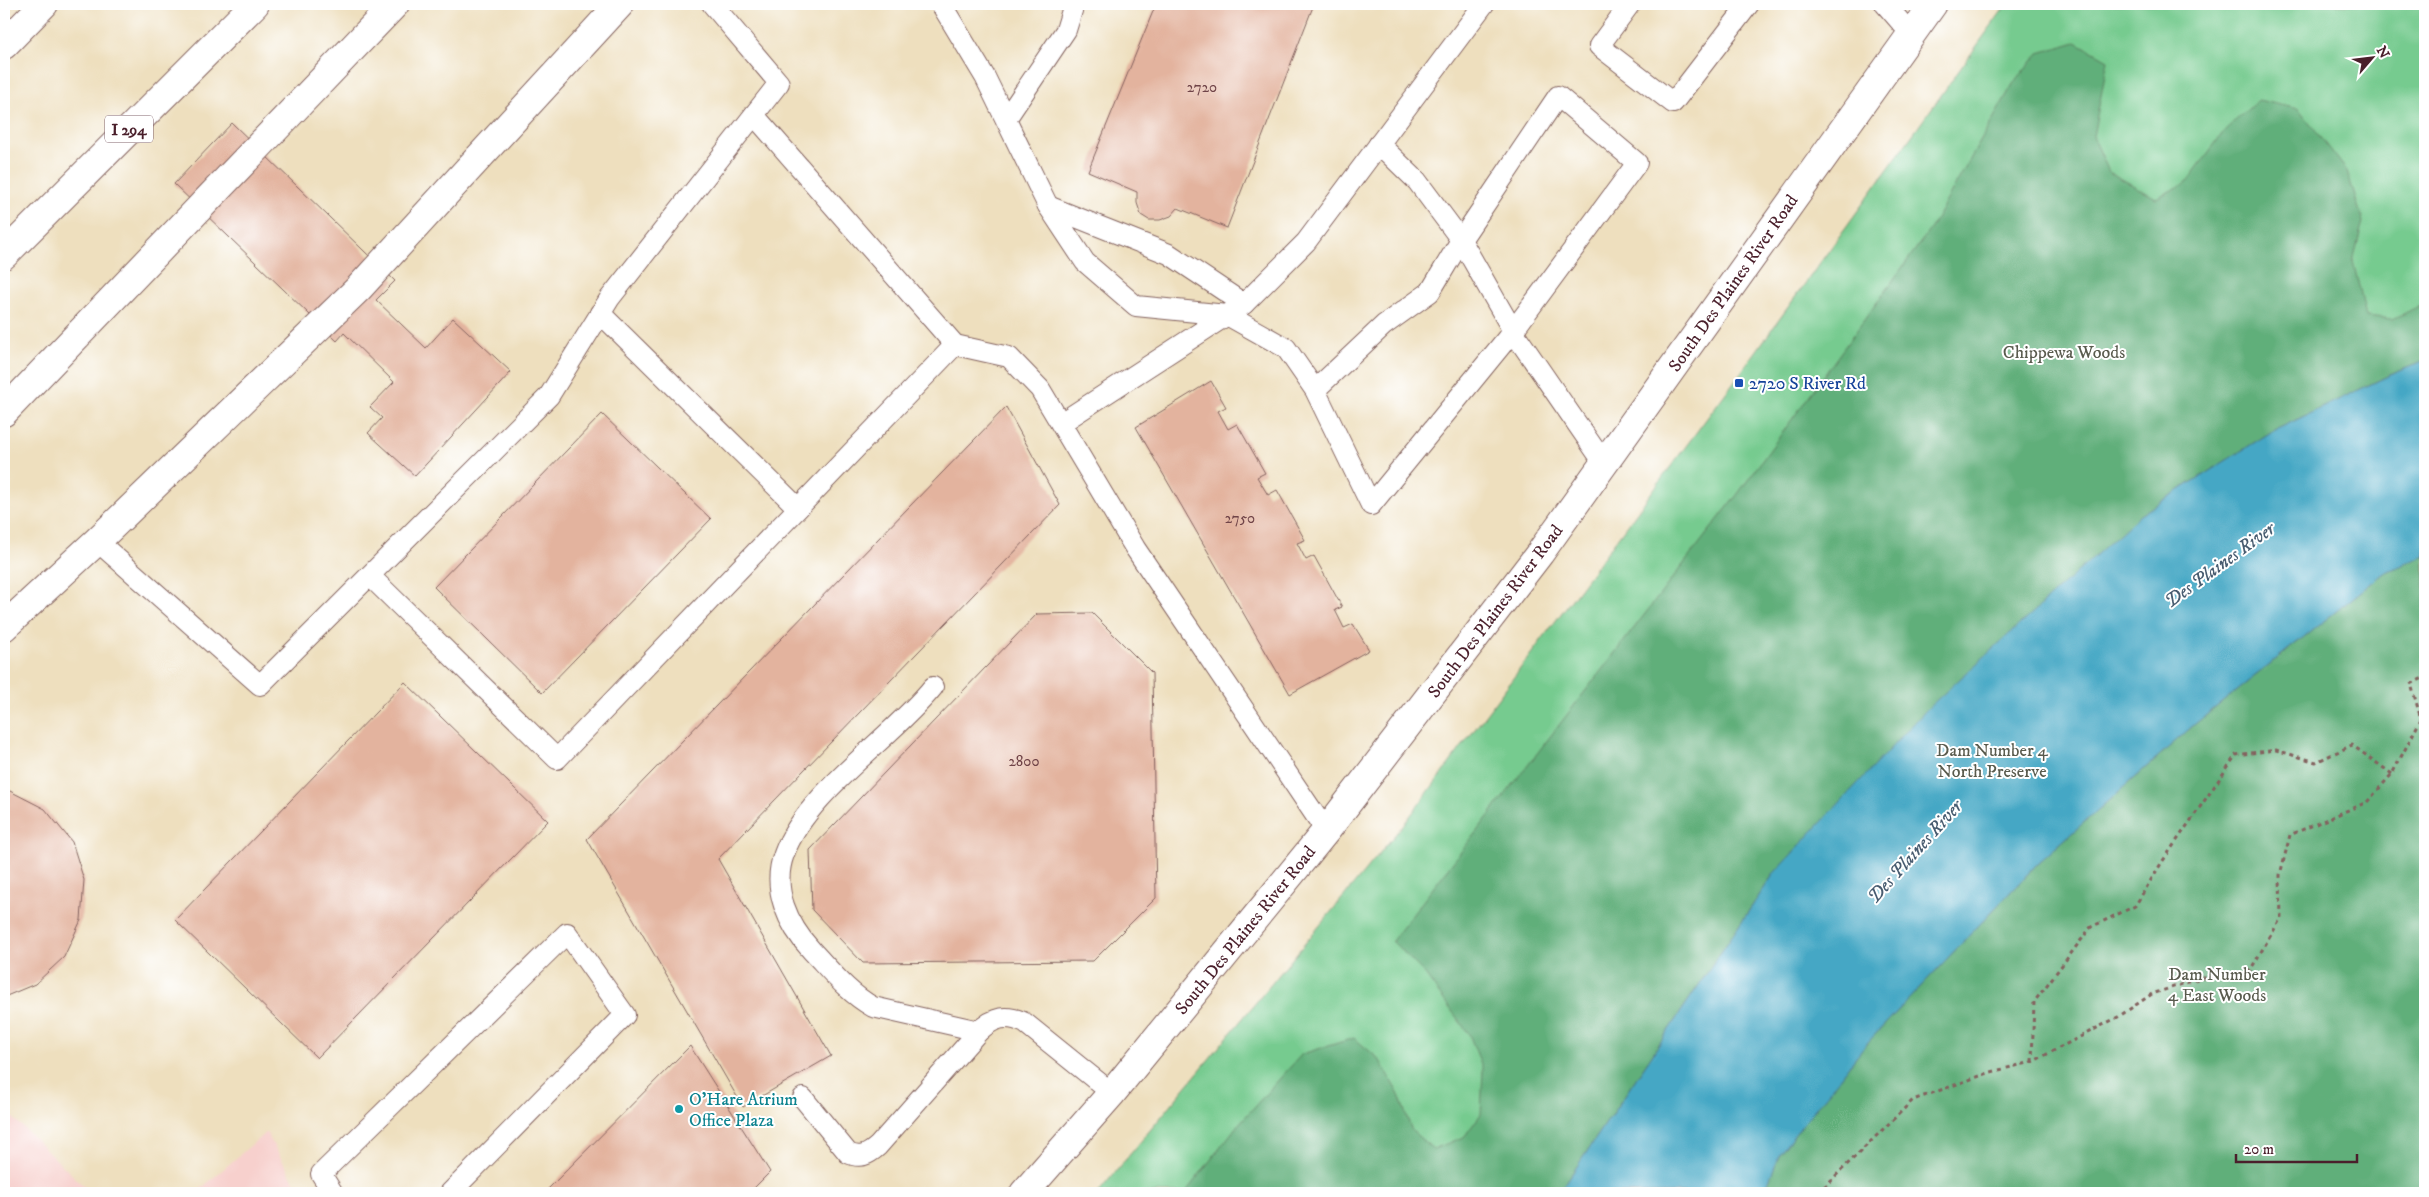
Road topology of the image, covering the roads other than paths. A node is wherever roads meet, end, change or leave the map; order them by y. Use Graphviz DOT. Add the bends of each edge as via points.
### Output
graph roads {
  1 [pos="44,4"];
  2 [pos="255,4"];
  3 [pos="396,4"];
  4 [pos="620,4"];
  5 [pos="712,4"];
  6 [pos="1074,4"];
  7 [pos="1484,4"];
  8 [pos="1630,4"];
  9 [pos="1749,4"];
  10 [pos="1885,4"];
  11 [pos="1933,4"];
  12 [pos="944,5"];
  13 [pos="1912,34"];
  14 [pos="4,45"];
  15 [pos="754,115"];
  16 [pos="1006,119"];
  17 [pos="1379,144"];
  18 [pos="1048,206"];
  19 [pos="1461,240"];
  20 [pos="4,255"];
  21 [pos="1244,304"];
  22 [pos="600,313"];
  23 [pos="1227,315"];
  24 [pos="1513,331"];
  25 [pos="955,345"];
  26 [pos="1315,390"];
  27 [pos="4,412"];
  28 [pos="1061,423"];
  29 [pos="1604,463"];
  30 [pos="798,508"];
  31 [pos="97,541"];
  32 [pos="370,576"];
  33 [pos="4,627"];
  34 [pos="933,687"];
  35 [pos="1326,831"];
  36 [pos="979,1031"];
  37 [pos="1112,1093"];
  38 [pos="803,1098"];
  39 [pos="333,1193"];
  40 [pos="450,1193"];
  41 [pos="1024,1193"];
  1 -- 14 [label="main road"];
  2 -- 20 [label="main road, I 294"];
  3 -- 27 [label="main road"];
  4 -- 31 [label="main road" via="358,289"];
  5 -- 15 [label="lane" via="779,83"];
  6 -- 16 [label="lane" via="1066,30"];
  7 -- 17 [label="lane"];
  8 -- 9 [label="lane" via="1599,46 1673,103"];
  10 -- 13 [label="lane"];
  11 -- 13 [label="main road, South Des Plaines River Road"];
  12 -- 16 [label="lane"];
  13 -- 29 [label="main road, South Des Plaines River Road"];
  15 -- 22 [label="lane"];
  15 -- 25 [label="lane"];
  16 -- 18 [label="lane"];
  17 -- 19 [label="lane" via="1417,181"];
  17 -- 21 [label="lane" via="1306,242"];
  18 -- 21 [label="lane" via="1169,254"];
  18 -- 23 [label="lane" via="1085,262 1136,306"];
  19 -- 24 [label="lane"];
  19 -- 24 [label="lane" via="1558,96 1637,163"];
  19 -- 26 [label="lane" via="1430,292 1384,325"];
  21 -- 23 [label="lane"];
  22 -- 30 [label="lane"];
  22 -- 32 [label="lane" via="549,396"];
  23 -- 26 [label="lane" via="1286,348"];
  23 -- 28 [label="lane"];
  24 -- 26 [label="lane" via="1371,505"];
  24 -- 29 [label="lane"];
  25 -- 28 [label="lane" via="1009,357 1040,390"];
  25 -- 30 [label="lane"];
  28 -- 35 [label="lane" via="1135,548"];
  29 -- 35 [label="main road, South Des Plaines River Road" via="1540,553"];
  30 -- 32 [label="lane" via="557,759"];
  31 -- 32 [label="lane" via="260,686"];
  31 -- 33 [label="main road"];
  34 -- 36 [label="lane" via="899,725 849,770 804,820 784,853 780,887 785,911 796,932 862,1001 873,1007"];
  35 -- 37 [label="main road, South Des Plaines River Road"];
  36 -- 37 [label="lane" via="1003,1017 1025,1022"];
  36 -- 38 [label="lane" via="878,1146 864,1156 848,1153"];
  37 -- 41 [label="main road, South Des Plaines River Road"];
  39 -- 40 [label="lane" via="322,1174 567,933 625,1015"];
}
